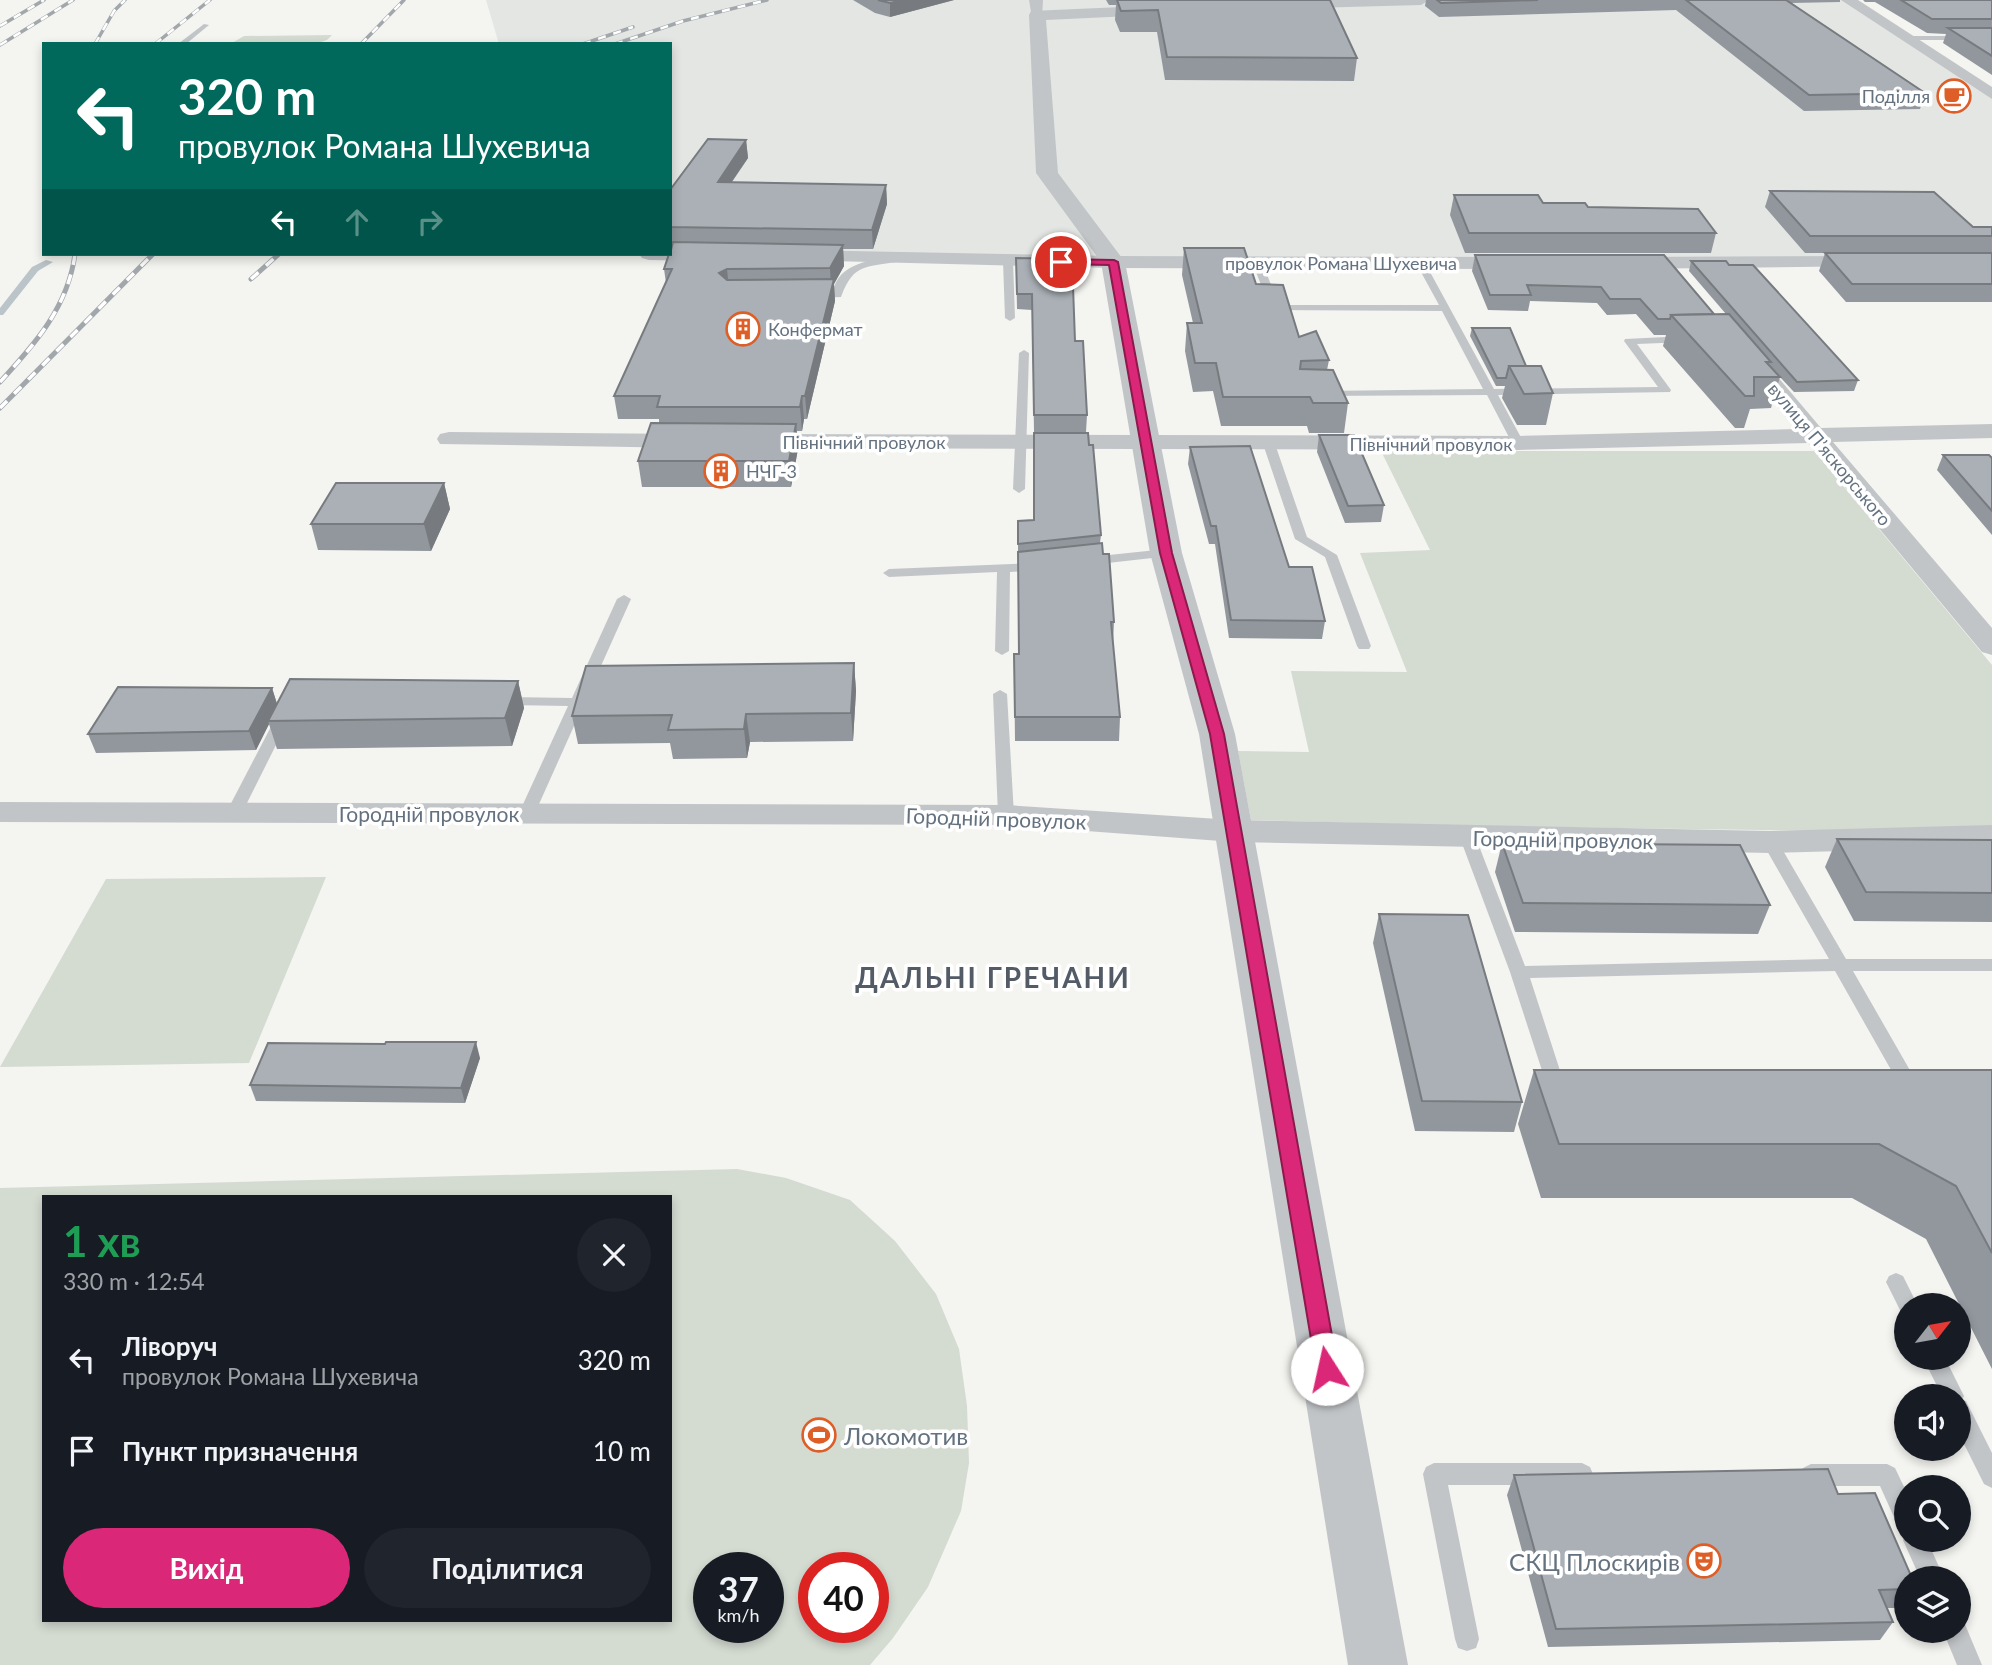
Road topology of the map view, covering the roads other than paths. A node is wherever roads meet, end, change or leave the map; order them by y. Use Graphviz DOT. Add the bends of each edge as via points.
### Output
graph roads {
  1 [pos="1421,0"];
  2 [pos="1848,0"];
  3 [pos="1257,6"];
  4 [pos="1037,7"];
  5 [pos="1188,9"];
  6 [pos="206,25"];
  7 [pos="1906,38"];
  8 [pos="1992,38"];
  9 [pos="184,42"];
  10 [pos="1991,93"];
  11 [pos="672,254"];
  12 [pos="733,255"];
  13 [pos="775,256"];
  14 [pos="900,258"];
  15 [pos="1008,261"];
  16 [pos="1114,262"];
  17 [pos="1257,262"];
  18 [pos="1421,262"];
  19 [pos="1884,262"];
  20 [pos="1545,263"];
  21 [pos="1600,263"];
  22 [pos="1668,263"];
  23 [pos="1685,282"];
  24 [pos="810,295"];
  25 [pos="1445,308"];
  26 [pos="1010,318"];
  27 [pos="1734,338"];
  28 [pos="1694,339"];
  29 [pos="1024,353"];
  30 [pos="1490,393"];
  31 [pos="1315,394"];
  32 [pos="1992,431"];
  33 [pos="1812,435"];
  34 [pos="449,439"];
  35 [pos="1020,443"];
  36 [pos="1146,443"];
  37 [pos="1518,443"];
  38 [pos="1269,444"];
  39 [pos="1018,489"];
  40 [pos="1166,553"];
  41 [pos="1071,563"];
  42 [pos="1044,566"];
  43 [pos="1004,570"];
  44 [pos="889,573"];
  45 [pos="625,599"];
  46 [pos="1364,646"];
  47 [pos="1992,646"];
  48 [pos="1002,651"];
  49 [pos="1000,694"];
  50 [pos="292,699"];
  51 [pos="495,701"];
  52 [pos="576,702"];
  53 [pos="235,811"];
  54 [pos="0,812"];
  55 [pos="527,813"];
  56 [pos="1006,816"];
  57 [pos="1234,831"];
  58 [pos="1992,836"];
  59 [pos="1468,838"];
  60 [pos="1770,842"];
  61 [pos="1841,965"];
  62 [pos="1992,965"];
  63 [pos="1519,972"];
  64 [pos="1917,1097"];
  65 [pos="1564,1112"];
  66 [pos="1896,1282"];
  67 [pos="1902,1293"];
  68 [pos="1971,1434"];
  69 [pos="1599,1475"];
  70 [pos="1791,1475"];
  71 [pos="1992,1477"];
  72 [pos="1894,1491"];
  73 [pos="1467,1639"];
  74 [pos="1960,1643"];
  75 [pos="1378,1665"];
  76 [pos="1970,1665"];
  1 -- 3 [label="street"];
  2 -- 7 [label="street"];
  4 -- 5 [label="street"];
  4 -- 16 [label="street" via="1046,173"];
  6 -- 9 [label="lane"];
  7 -- 8 [label="lane"];
  7 -- 10 [label="street"];
  11 -- 12 [label="street"];
  13 -- 14 [label="street, провулок Романа Шухевича"];
  14 -- 15 [label="street, провулок Романа Шухевича"];
  14 -- 24 [label="lane" via="853,267 837,286 837,295"];
  15 -- 16 [label="street, провулок Романа Шухевича"];
  15 -- 26 [label="lane"];
  16 -- 17 [label="street, провулок Романа Шухевича"];
  16 -- 36 [label="street"];
  17 -- 18 [label="street, провулок Романа Шухевича"];
  17 -- 25 [label="lane" via="1275,308"];
  18 -- 20 [label="street, провулок Романа Шухевича"];
  18 -- 25 [label="lane"];
  19 -- 22 [label="street"];
  21 -- 22 [label="street"];
  22 -- 23 [label="street"];
  25 -- 30 [label="lane"];
  27 -- 33 [label="street, вулиця Пʼяскорського"];
  28 -- 30 [label="lane" via="1629,341 1666,390"];
  29 -- 35 [label="lane"];
  30 -- 31 [label="lane"];
  30 -- 37 [label="lane"];
  32 -- 33 [label="street, Північний провулок"];
  33 -- 37 [label="street, Північний провулок"];
  33 -- 47 [label="street, вулиця Пʼяскорського"];
  34 -- 35 [label="street, Північний провулок"];
  35 -- 36 [label="street, Північний провулок"];
  35 -- 39 [label="lane"];
  36 -- 38 [label="street, Північний провулок"];
  36 -- 40 [label="street"];
  37 -- 38 [label="street, Північний провулок"];
  38 -- 46 [label="lane" via="1301,538 1331,555"];
  40 -- 41 [label="lane"];
  40 -- 57 [label="street" via="1217,734"];
  42 -- 43 [label="lane"];
  43 -- 44 [label="lane"];
  43 -- 48 [label="lane"];
  45 -- 52 [label="lane"];
  49 -- 56 [label="lane"];
  50 -- 53 [label="lane"];
  51 -- 52 [label="lane"];
  52 -- 55 [label="lane"];
  53 -- 54 [label="street, Городній провулок"];
  53 -- 55 [label="street, Городній провулок"];
  55 -- 56 [label="street, Городній провулок"];
  56 -- 57 [label="street, Городній провулок"];
  57 -- 59 [label="street, Городній провулок"];
  57 -- 75 [label="street"];
  58 -- 60 [label="street, Городній провулок"];
  59 -- 60 [label="street, Городній провулок"];
  59 -- 63 [label="lane"];
  60 -- 61 [label="lane"];
  61 -- 62 [label="lane"];
  61 -- 63 [label="lane"];
  61 -- 64 [label="lane"];
  63 -- 65 [label="lane"];
  66 -- 67 [label="lane"];
  68 -- 71 [label="lane"];
  69 -- 73 [label="lane" via="1434,1474"];
  70 -- 72 [label="lane" via="1887,1475"];
  74 -- 76 [label="lane"];
}
